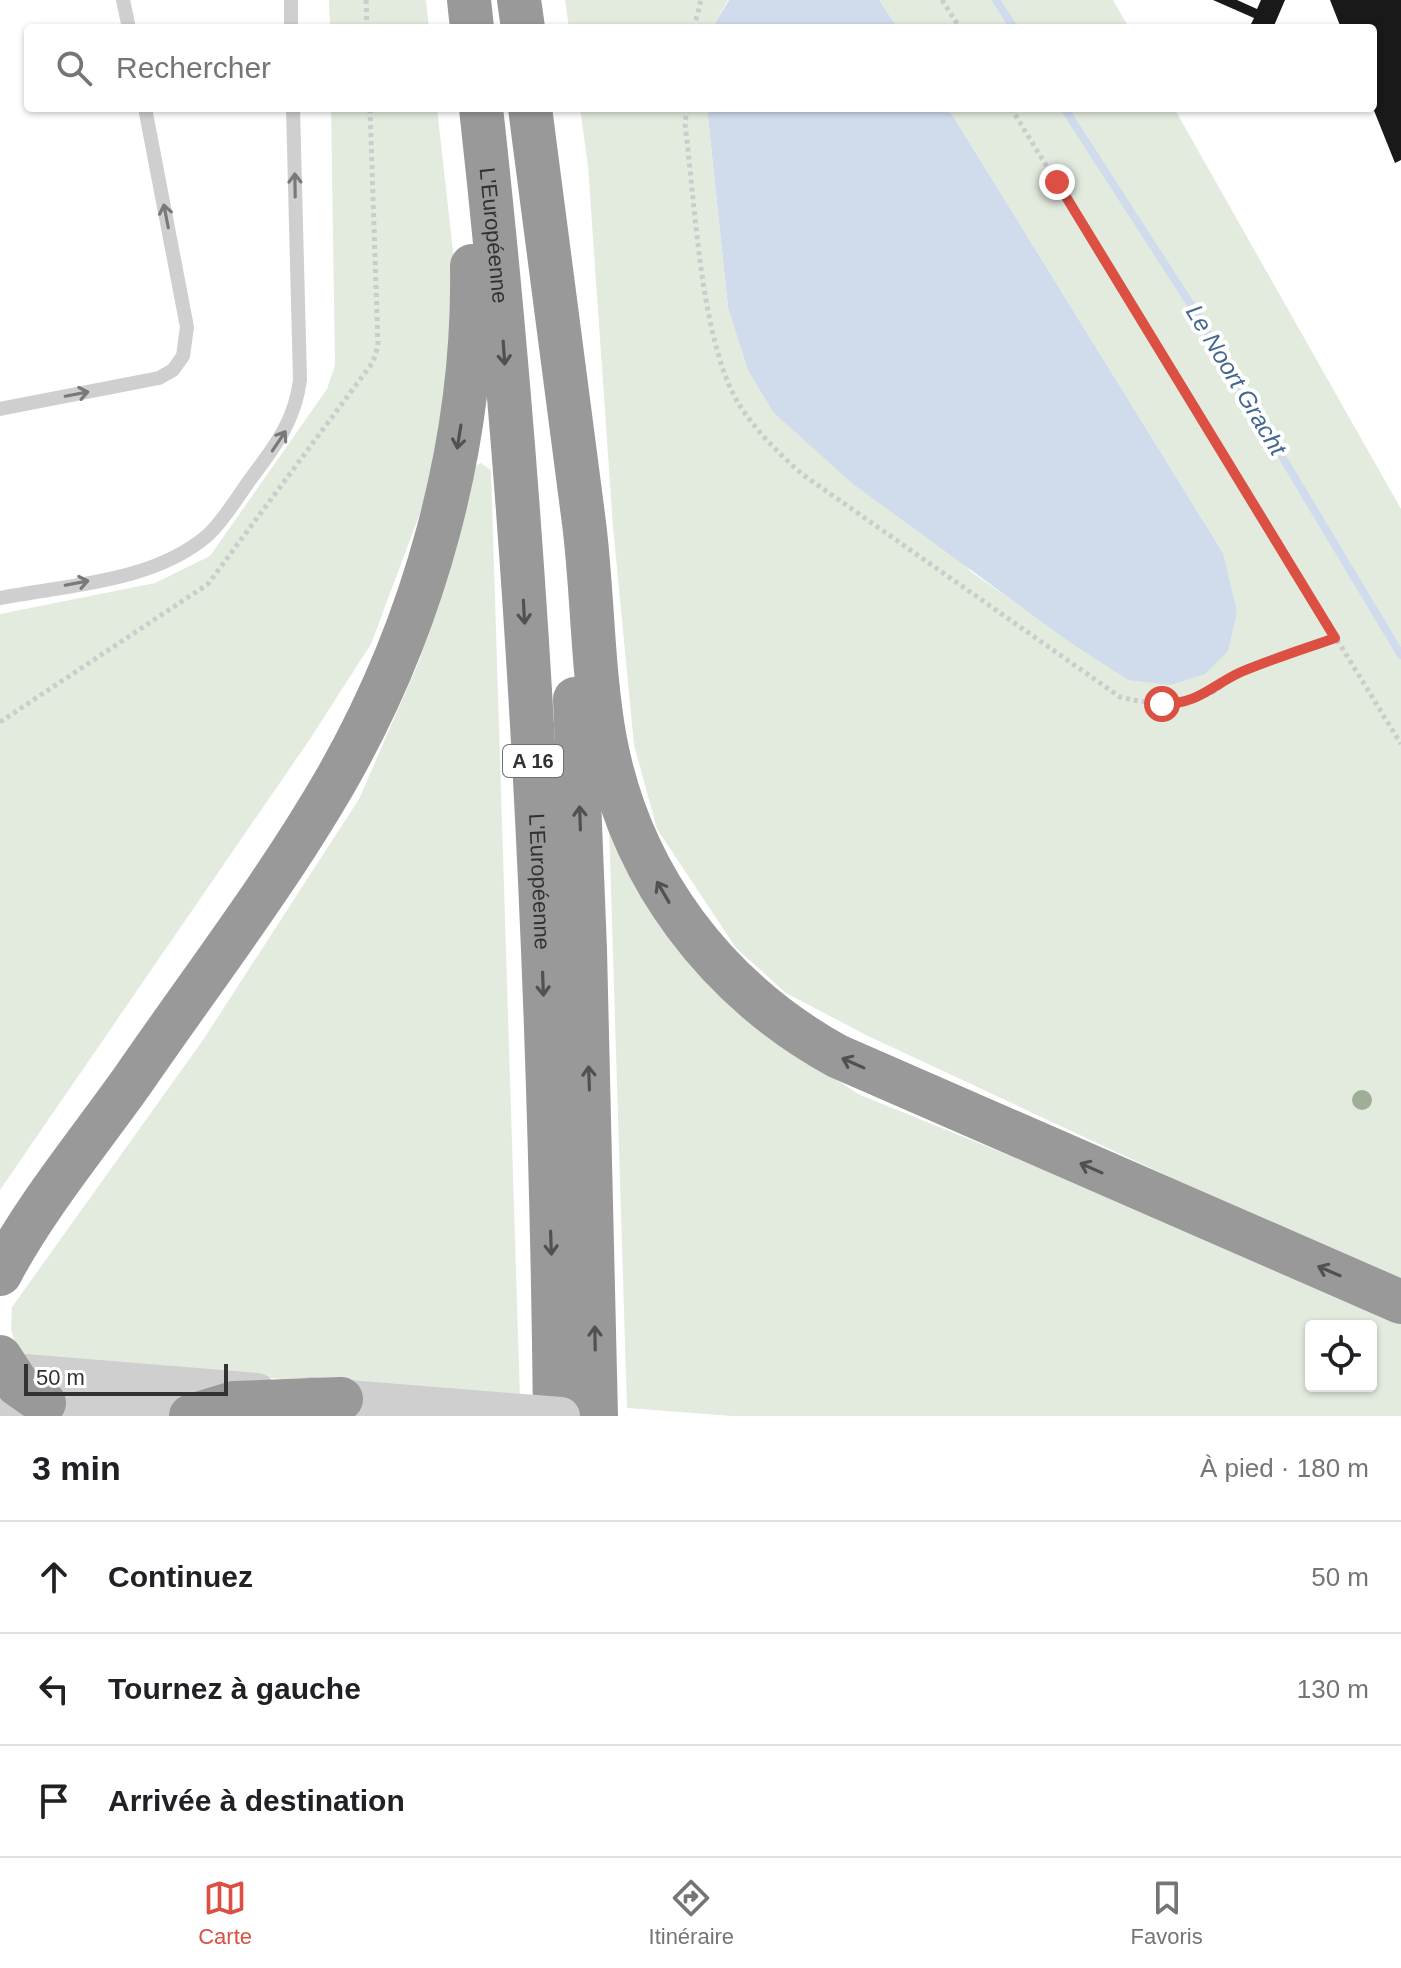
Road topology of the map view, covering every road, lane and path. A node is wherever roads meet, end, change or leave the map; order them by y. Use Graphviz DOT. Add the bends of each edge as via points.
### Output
graph roads {
  1 [pos="123,0"];
  2 [pos="291,0"];
  3 [pos="366,0"];
  4 [pos="456,0"];
  5 [pos="469,0"];
  6 [pos="519,0"];
  7 [pos="701,0"];
  8 [pos="942,0"];
  9 [pos="128,24"];
  10 [pos="291,24"];
  11 [pos="367,24"];
  12 [pos="457,24"];
  13 [pos="472,24"];
  14 [pos="522,24"];
  15 [pos="695,24"];
  16 [pos="957,24"];
  17 [pos="146,112"];
  18 [pos="293,112"];
  19 [pos="461,112"];
  20 [pos="481,112"];
  21 [pos="530,112"];
  22 [pos="531,112"];
  23 [pos="686,112"];
  24 [pos="1013,112"];
  25 [pos="0,409"];
  26 [pos="0,598"];
  27 [pos="1335,638"];
  28 [pos="400,640"];
  29 [pos="1401,744"];
  30 [pos="0,1232"];
  31 [pos="0,1274"];
  32 [pos="1401,1302"];
  33 [pos="2,1375"];
  34 [pos="341,1399"];
  35 [pos="44,1403"];
  36 [pos="198,1416"];
  37 [pos="558,1416"];
  38 [pos="596,1416"];
  1 -- 9 [label="lane"];
  2 -- 10 [label="lane"];
  3 -- 11 [label="path"];
  4 -- 12 [label="highway"];
  5 -- 13 [label="highway"];
  6 -- 14 [label="highway"];
  7 -- 15 [label="path"];
  8 -- 16 [label="path"];
  25 -- 17 [label="lane, one-way" via="159,378 183,356 186,318"];
  26 -- 18 [label="lane, one-way" via="140,571 185,551 211,532 282,436 295,411 300,380"];
  19 -- 28 [label="highway, one-way" via="472,286 465,403 439,530"];
  20 -- 37 [label="highway, L'Européenne / A 16, one-way" via="504,342 532,752"];
  38 -- 21 [label="highway, L'Européenne / A 16, one-way" via="574,685"];
  32 -- 22 [label="highway, one-way" via="837,1056 743,992 684,925 631,828 605,740 587,544"];
  23 -- 27 [label="path" via="706,293 723,368 738,402 778,454 802,474 1120,697 1179,704 1212,692 1236,674"];
  24 -- 27 [label="path"];
  27 -- 29 [label="path"];
  28 -- 30 [label="highway" via="344,735"];
  28 -- 31 [label="highway" via="357,739 308,824"];
  33 -- 34 [label="street"];
  33 -- 35 [label="highway"];
  34 -- 36 [label="highway" via="234,1403"];
  34 -- 37 [label="street, bridge"];
  35 -- 36 [label="street"];
}
